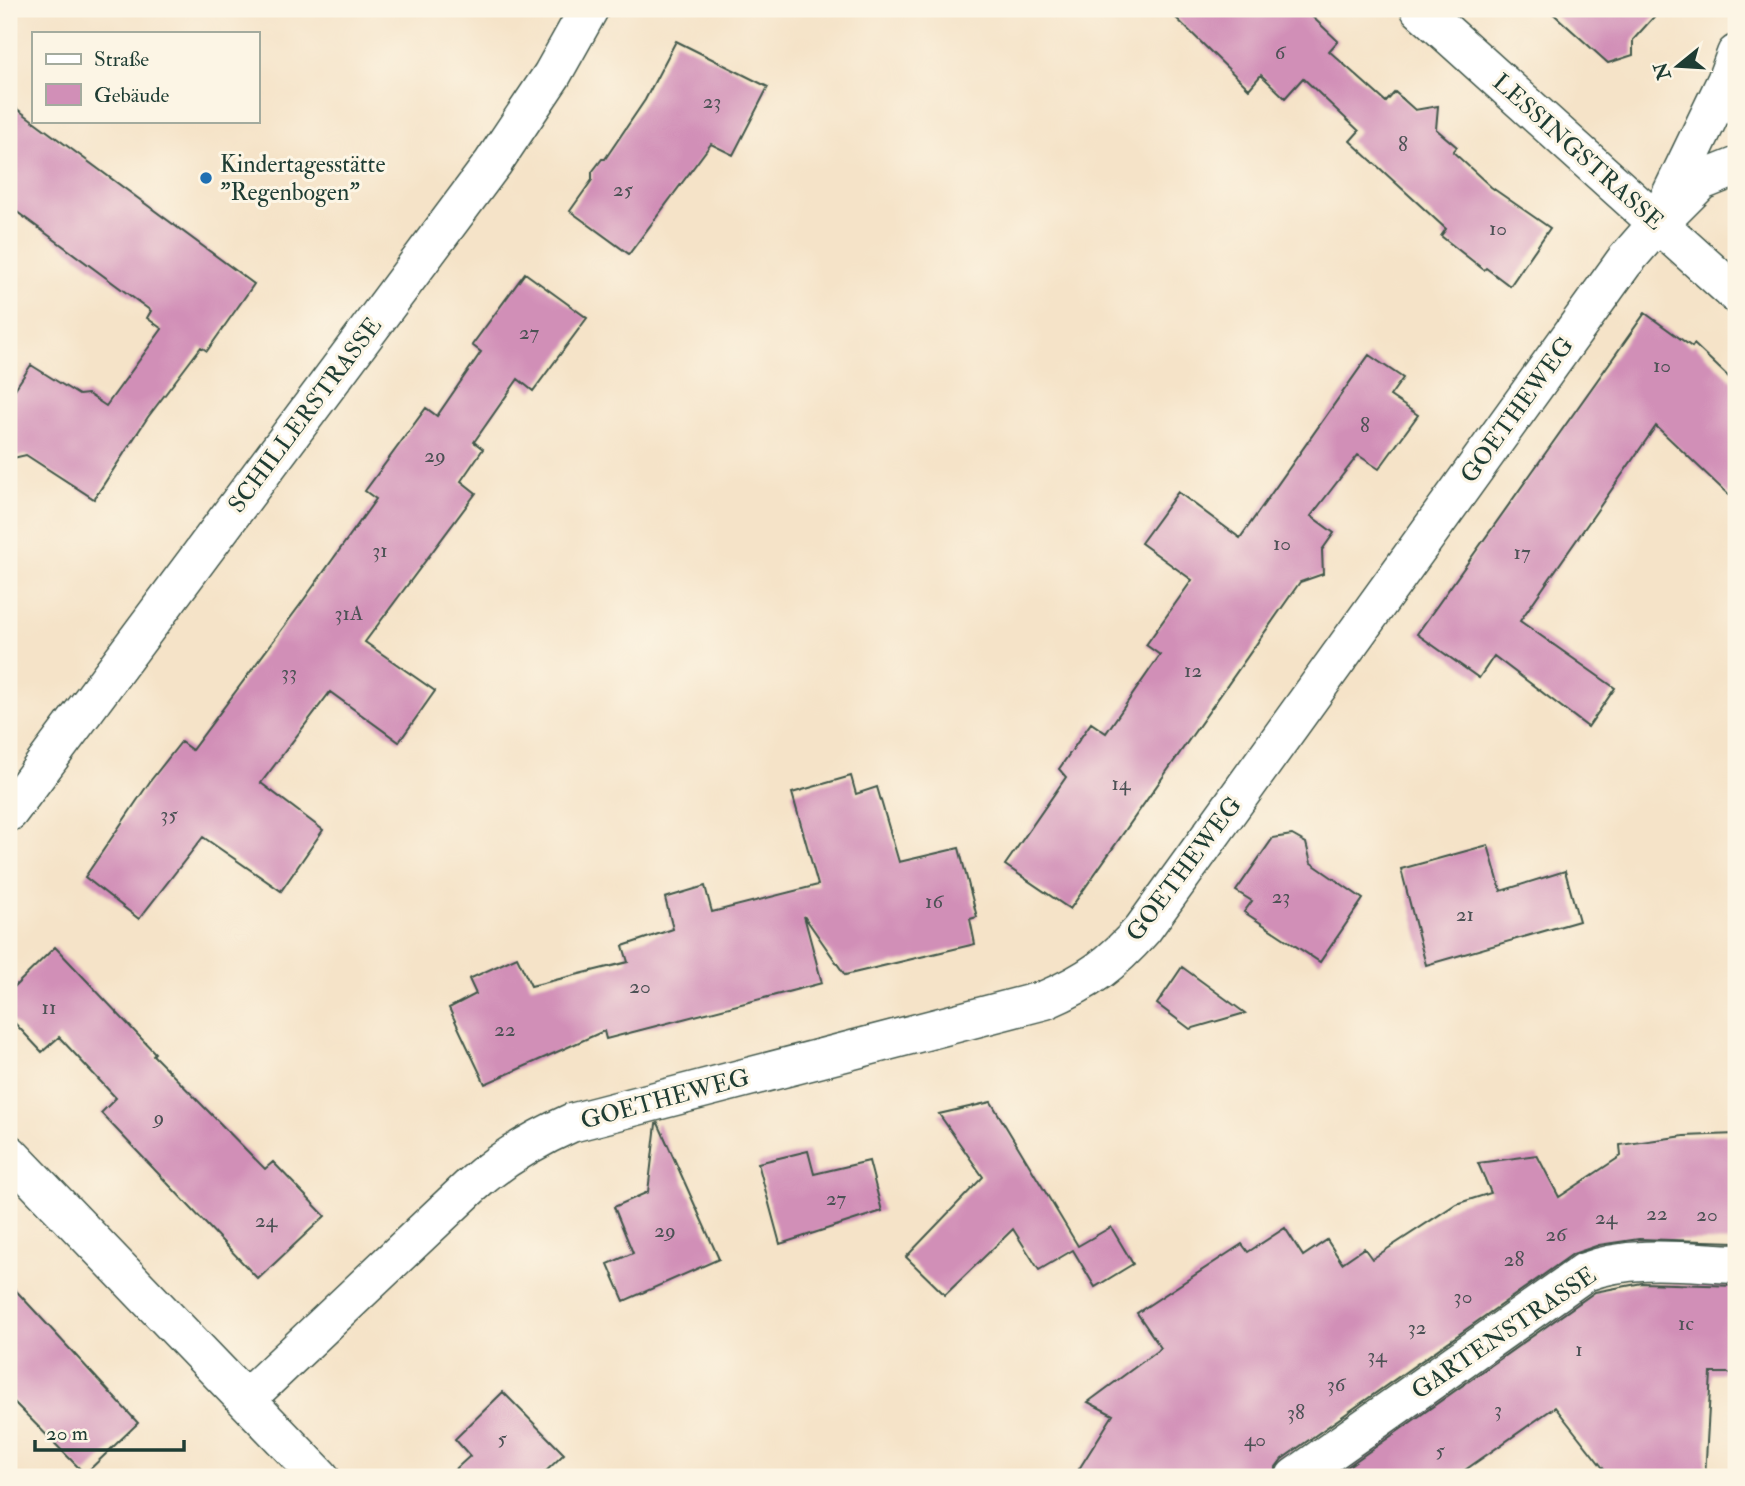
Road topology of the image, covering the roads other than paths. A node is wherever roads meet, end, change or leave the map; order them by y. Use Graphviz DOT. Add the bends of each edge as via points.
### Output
graph roads {
  1 [pos="589,9"];
  2 [pos="1420,9"];
  3 [pos="1736,54"];
  4 [pos="1736,167"];
  5 [pos="1657,224"];
  6 [pos="1736,294"];
  7 [pos="9,812"];
  8 [pos="9,1154"];
  9 [pos="1736,1264"];
  10 [pos="246,1399"];
  11 [pos="320,1477"];
  12 [pos="1296,1477"];
  1 -- 7 [label="street, SCHILLERSTRASSE" via="552,75 493,163"];
  2 -- 5 [label="street, LESSINGSTRASSE"];
  3 -- 5 [label="street, GOETHEWEG"];
  4 -- 5 [label="street" via="1701,181"];
  5 -- 6 [label="street, LESSINGSTRASSE"];
  5 -- 10 [label="street, GOETHEWEG" via="1624,262 1143,929 1099,972 1045,1000 571,1123 530,1142 494,1165"];
  8 -- 10 [label="street"];
  9 -- 12 [label="street, GARTENSTRASSE" via="1627,1261 1585,1272"];
  10 -- 11 [label="street"];
}
